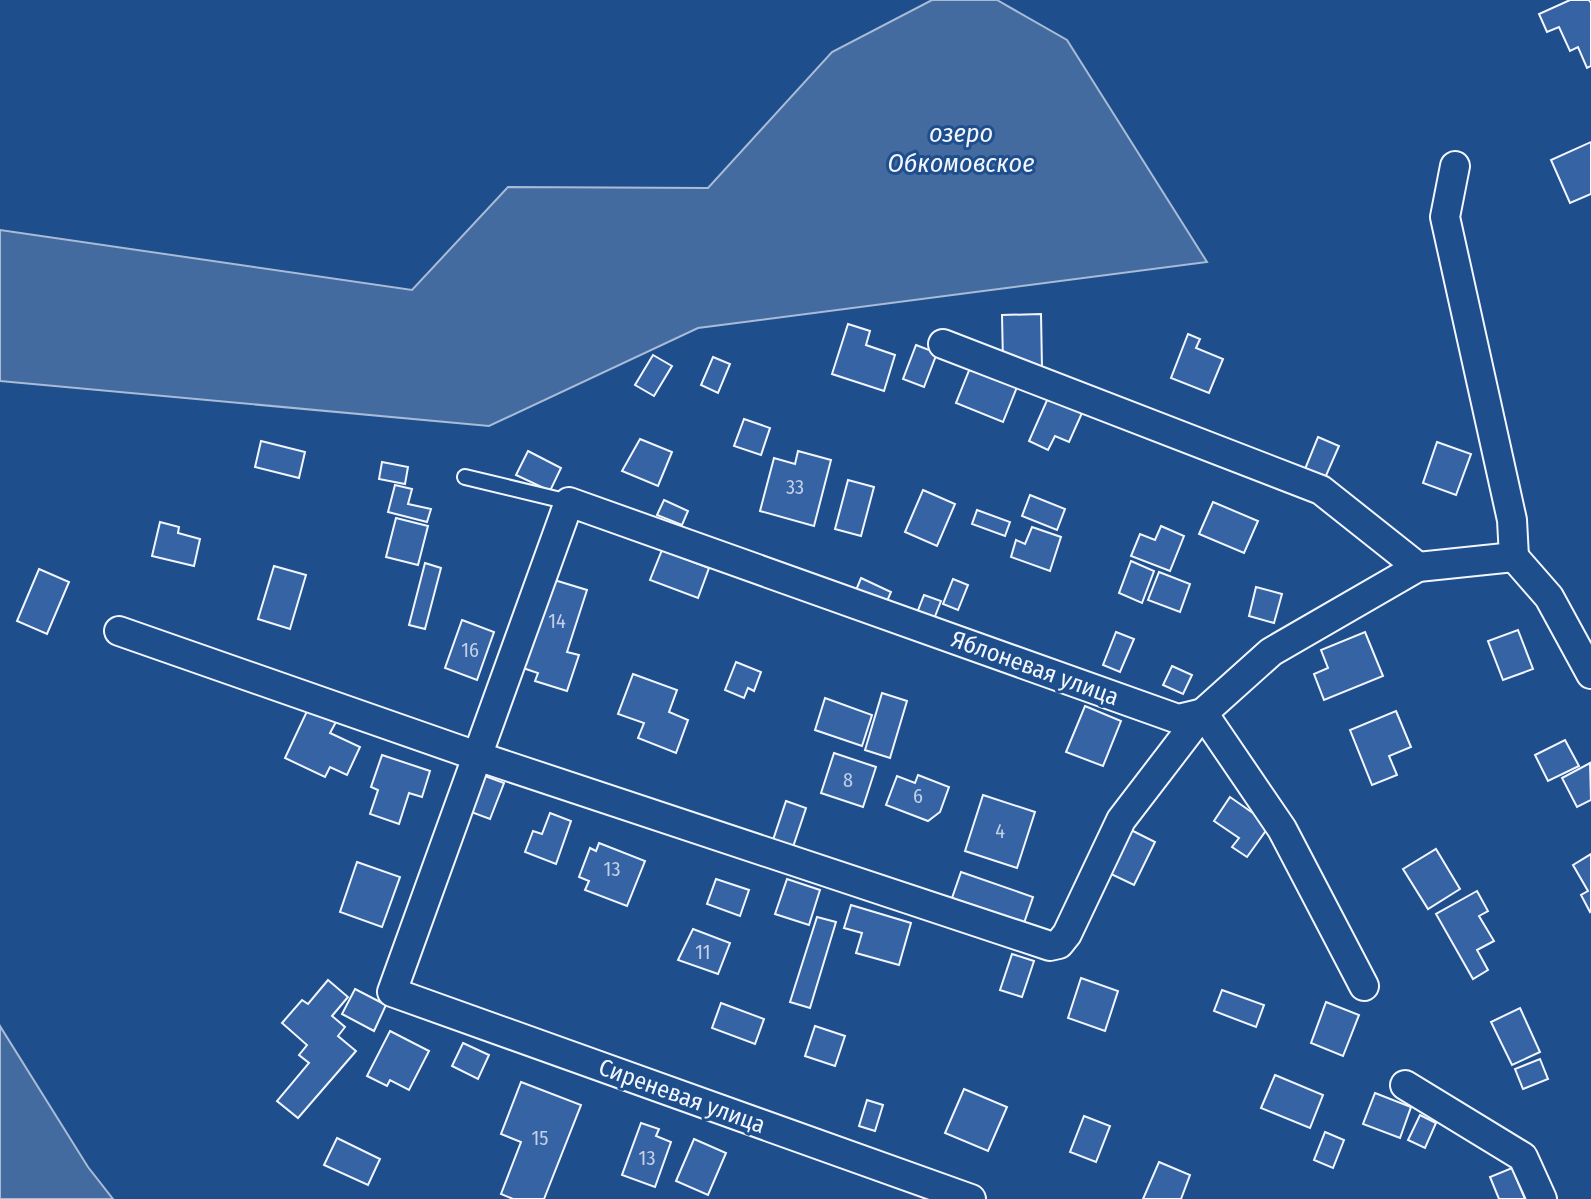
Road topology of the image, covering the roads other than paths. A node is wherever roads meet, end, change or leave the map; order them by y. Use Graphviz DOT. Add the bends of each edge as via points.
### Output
graph roads {
  1 [pos="1455,166"];
  2 [pos="943,344"];
  3 [pos="465,477"];
  4 [pos="569,502"];
  5 [pos="1514,557"];
  6 [pos="1418,567"];
  7 [pos="119,631"];
  8 [pos="1591,674"];
  9 [pos="1203,713"];
  10 [pos="477,756"];
  11 [pos="1364,986"];
  12 [pos="1405,1085"];
  13 [pos="971,1199"];
  14 [pos="1542,1199"];
  1 -- 5 [label="street" via="1445,217 1512,520"];
  2 -- 6 [label="street" via="1321,490"];
  3 -- 4 [label="lane"];
  4 -- 9 [label="street, Яблоневая улица" via="1178,719"];
  4 -- 10 [label="street"];
  5 -- 6 [label="street"];
  5 -- 8 [label="street" via="1549,597"];
  6 -- 9 [label="street" via="1271,652"];
  7 -- 10 [label="street"];
  9 -- 10 [label="street" via="1121,820 1067,934 1050,946"];
  9 -- 11 [label="street" via="1282,829"];
  10 -- 13 [label="street, Сиреневая улица" via="392,992"];
  12 -- 14 [label="street" via="1523,1157"];
}
